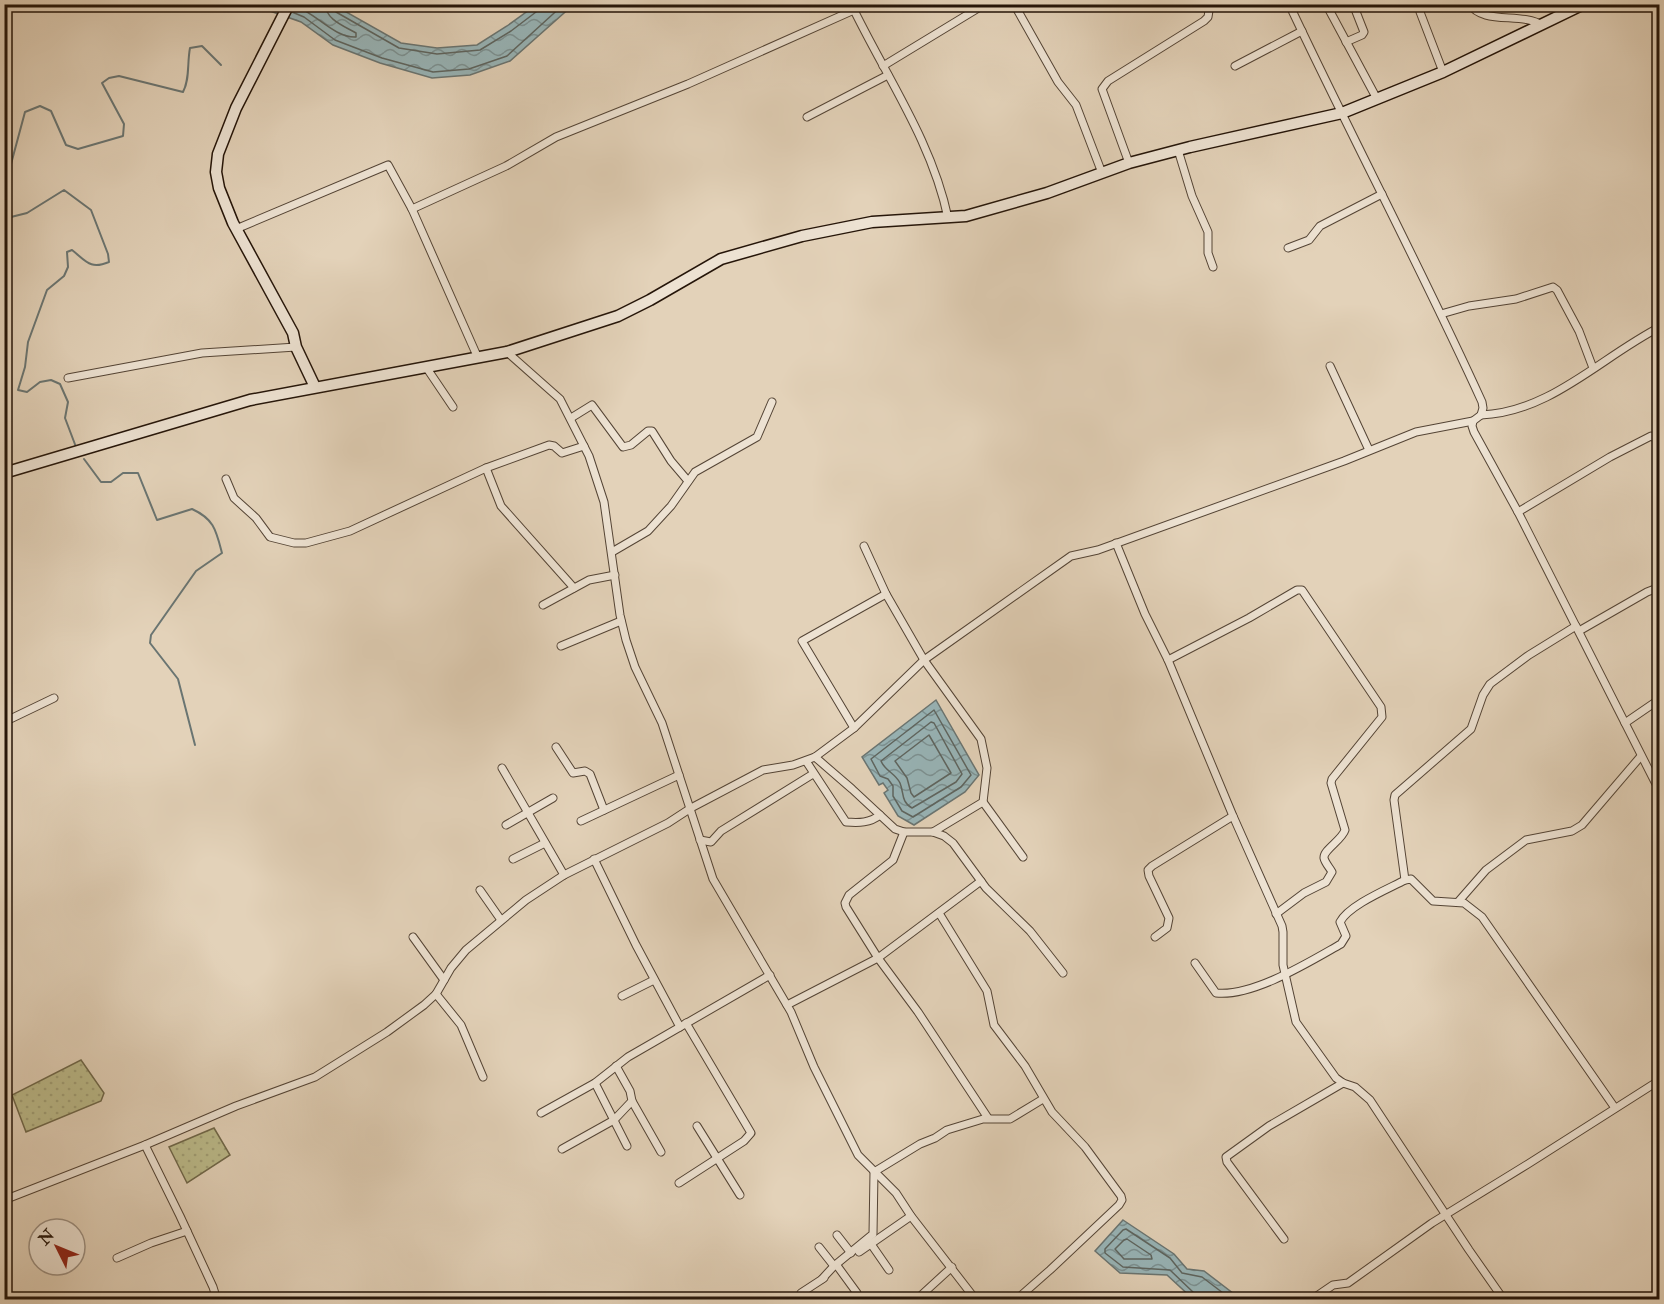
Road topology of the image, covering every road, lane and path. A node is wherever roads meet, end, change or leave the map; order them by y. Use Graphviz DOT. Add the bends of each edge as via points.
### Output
graph roads {
  1 [pos="289,4"];
  2 [pos="985,4"];
  3 [pos="1014,4"];
  4 [pos="1210,4"];
  5 [pos="1289,4"];
  6 [pos="1326,4"];
  7 [pos="1353,4"];
  8 [pos="1422,4"];
  9 [pos="1470,4"];
  10 [pos="1584,4"];
  11 [pos="852,8"];
  12 [pos="1542,25"];
  13 [pos="1302,31"];
  14 [pos="1346,42"];
  15 [pos="883,66"];
  16 [pos="1235,66"];
  17 [pos="1443,72"];
  18 [pos="888,75"];
  19 [pos="1377,99"];
  20 [pos="1342,113"];
  21 [pos="807,117"];
  22 [pos="1178,150"];
  23 [pos="1129,163"];
  24 [pos="1102,173"];
  25 [pos="1382,194"];
  26 [pos="412,209"];
  27 [pos="948,218"];
  28 [pos="236,229"];
  29 [pos="1288,248"];
  30 [pos="1213,267"];
  31 [pos="1441,314"];
  32 [pos="1659,327"];
  33 [pos="296,347"];
  34 [pos="507,352"];
  35 [pos="478,358"];
  36 [pos="1330,366"];
  37 [pos="426,367"];
  38 [pos="1593,368"];
  39 [pos="68,378"];
  40 [pos="315,387"];
  41 [pos="772,402"];
  42 [pos="453,407"];
  43 [pos="1481,415"];
  44 [pos="571,418"];
  45 [pos="1473,421"];
  46 [pos="584,446"];
  47 [pos="1659,446"];
  48 [pos="1369,450"];
  49 [pos="486,468"];
  50 [pos="4,473"];
  51 [pos="226,479"];
  52 [pos="688,481"];
  53 [pos="1518,512"];
  54 [pos="1116,543"];
  55 [pos="864,546"];
  56 [pos="612,552"];
  57 [pos="615,575"];
  58 [pos="574,588"];
  59 [pos="1659,588"];
  60 [pos="886,594"];
  61 [pos="543,605"];
  62 [pos="621,621"];
  63 [pos="1577,628"];
  64 [pos="561,646"];
  65 [pos="924,660"];
  66 [pos="1168,660"];
  67 [pos="54,698"];
  68 [pos="1659,699"];
  69 [pos="4,722"];
  70 [pos="1625,723"];
  71 [pos="854,728"];
  72 [pos="556,747"];
  73 [pos="1641,756"];
  74 [pos="814,757"];
  75 [pos="806,761"];
  76 [pos="502,768"];
  77 [pos="813,774"];
  78 [pos="680,775"];
  79 [pos="1657,782"];
  80 [pos="1659,792"];
  81 [pos="553,798"];
  82 [pos="983,802"];
  83 [pos="691,808"];
  84 [pos="604,810"];
  85 [pos="528,813"];
  86 [pos="880,815"];
  87 [pos="1233,816"];
  88 [pos="580,821"];
  89 [pos="506,825"];
  90 [pos="933,831"];
  91 [pos="904,832"];
  92 [pos="700,840"];
  93 [pos="545,843"];
  94 [pos="1023,857"];
  95 [pos="513,859"];
  96 [pos="594,859"];
  97 [pos="564,874"];
  98 [pos="1405,880"];
  99 [pos="981,881"];
  100 [pos="480,891"];
  101 [pos="1458,902"];
  102 [pos="939,913"];
  103 [pos="1276,914"];
  104 [pos="501,920"];
  105 [pos="412,937"];
  106 [pos="1155,937"];
  107 [pos="878,958"];
  108 [pos="1195,963"];
  109 [pos="1063,973"];
  110 [pos="770,975"];
  111 [pos="1286,975"];
  112 [pos="444,980"];
  113 [pos="654,980"];
  114 [pos="436,994"];
  115 [pos="622,996"];
  116 [pos="787,1005"];
  117 [pos="683,1025"];
  118 [pos="616,1066"];
  119 [pos="483,1077"];
  120 [pos="1659,1080"];
  121 [pos="595,1083"];
  122 [pos="1343,1083"];
  123 [pos="1043,1099"];
  124 [pos="632,1101"];
  125 [pos="1615,1108"];
  126 [pos="541,1113"];
  127 [pos="988,1118"];
  128 [pos="614,1120"];
  129 [pos="697,1126"];
  130 [pos="145,1145"];
  131 [pos="627,1146"];
  132 [pos="562,1149"];
  133 [pos="661,1152"];
  134 [pos="717,1159"];
  135 [pos="874,1172"];
  136 [pos="679,1183"];
  137 [pos="740,1195"];
  138 [pos="4,1200"];
  139 [pos="1445,1215"];
  140 [pos="911,1216"];
  141 [pos="187,1231"];
  142 [pos="837,1234"];
  143 [pos="1284,1239"];
  144 [pos="871,1244"];
  145 [pos="819,1247"];
  146 [pos="851,1254"];
  147 [pos="117,1258"];
  148 [pos="836,1267"];
  149 [pos="952,1267"];
  150 [pos="889,1270"];
  151 [pos="801,1293"];
  152 [pos="857,1293"];
  153 [pos="217,1299"];
  154 [pos="916,1299"];
  155 [pos="976,1299"];
  156 [pos="1016,1299"];
  157 [pos="1311,1299"];
  158 [pos="1504,1299"];
  1 -- 28 [label="street" via="236,108 218,154 219,188"];
  2 -- 15 [label="street"];
  3 -- 24 [label="street" via="1058,82 1076,105"];
  4 -- 23 [label="street" via="1208,18 1108,81 1102,89"];
  5 -- 13 [label="street"];
  6 -- 14 [label="street"];
  7 -- 14 [label="street" via="1364,32"];
  8 -- 17 [label="street" via="1420,12"];
  9 -- 12 [label="street" via="1480,15 1528,19"];
  10 -- 12 [label="street"];
  11 -- 15 [label="street"];
  11 -- 26 [label="street" via="688,84 556,137 506,166"];
  12 -- 17 [label="street"];
  13 -- 16 [label="street"];
  13 -- 20 [label="street"];
  14 -- 19 [label="street"];
  15 -- 18 [label="street"];
  17 -- 19 [label="street"];
  18 -- 21 [label="street"];
  18 -- 27 [label="street" via="932,162"];
  19 -- 20 [label="street"];
  20 -- 22 [label="street"];
  20 -- 25 [label="street"];
  22 -- 23 [label="street"];
  22 -- 30 [label="street" via="1208,232"];
  23 -- 24 [label="street"];
  24 -- 27 [label="street" via="1047,193"];
  25 -- 29 [label="street" via="1320,225 1309,240"];
  25 -- 31 [label="street"];
  26 -- 28 [label="street" via="388,165"];
  26 -- 35 [label="street"];
  27 -- 34 [label="street" via="845,226 721,259 618,316"];
  28 -- 33 [label="street" via="293,333"];
  31 -- 38 [label="street" via="1553,287 1579,331"];
  31 -- 43 [label="street" via="1482,402"];
  32 -- 38 [label="street"];
  33 -- 39 [label="street" via="202,353"];
  33 -- 40 [label="street"];
  34 -- 35 [label="street"];
  34 -- 44 [label="street" via="560,399"];
  35 -- 37 [label="street"];
  36 -- 48 [label="street"];
  37 -- 40 [label="street"];
  37 -- 42 [label="street"];
  38 -- 43 [label="street" via="1554,394 1502,414"];
  40 -- 50 [label="street" via="250,400"];
  41 -- 52 [label="street" via="757,437 695,472"];
  43 -- 45 [label="street"];
  44 -- 46 [label="street"];
  44 -- 52 [label="street" via="591,405 623,447 652,431"];
  45 -- 48 [label="street" via="1431,428"];
  45 -- 53 [label="street" via="1474,432"];
  46 -- 49 [label="street" via="562,453 549,445"];
  46 -- 56 [label="street" via="604,502"];
  47 -- 53 [label="street" via="1651,436"];
  48 -- 54 [label="street"];
  49 -- 51 [label="street" via="350,531 306,543 270,537 234,498"];
  49 -- 58 [label="street" via="501,506"];
  52 -- 56 [label="street" via="648,531"];
  53 -- 63 [label="street"];
  54 -- 65 [label="street" via="1071,556"];
  54 -- 66 [label="street"];
  55 -- 60 [label="street"];
  56 -- 57 [label="street"];
  57 -- 58 [label="street" via="589,580"];
  57 -- 62 [label="street"];
  58 -- 61 [label="street"];
  59 -- 63 [label="street"];
  60 -- 65 [label="street"];
  60 -- 71 [label="street" via="802,641"];
  62 -- 64 [label="street"];
  62 -- 78 [label="street" via="635,667 662,723"];
  63 -- 70 [label="street"];
  63 -- 98 [label="street" via="1529,655 1490,684 1471,729 1395,795"];
  65 -- 71 [label="street"];
  65 -- 82 [label="street" via="981,739 987,768"];
  66 -- 87 [label="street"];
  66 -- 103 [label="street" via="1302,590 1381,707 1382,717 1332,778 1346,830 1325,853 1330,877"];
  67 -- 69 [label="street"];
  68 -- 70 [label="street"];
  70 -- 73 [label="street"];
  71 -- 74 [label="street"];
  72 -- 84 [label="street" via="573,773 590,774"];
  73 -- 79 [label="street"];
  73 -- 101 [label="street" via="1582,825 1572,831 1526,840 1486,870"];
  74 -- 75 [label="street"];
  74 -- 86 [label="street"];
  75 -- 77 [label="street"];
  75 -- 83 [label="street" via="763,770"];
  76 -- 85 [label="street"];
  77 -- 86 [label="street" via="846,822 873,821"];
  77 -- 92 [label="street" via="721,831 711,842"];
  78 -- 83 [label="street"];
  78 -- 84 [label="street"];
  79 -- 80 [label="street"];
  81 -- 85 [label="street"];
  82 -- 90 [label="street"];
  82 -- 94 [label="street"];
  83 -- 92 [label="street"];
  83 -- 96 [label="street" via="668,824"];
  84 -- 88 [label="street"];
  85 -- 89 [label="street"];
  85 -- 93 [label="street"];
  86 -- 91 [label="street"];
  87 -- 103 [label="street"];
  87 -- 106 [label="street" via="1148,870 1169,918 1167,928"];
  90 -- 91 [label="street"];
  90 -- 99 [label="street" via="953,843"];
  91 -- 107 [label="street" via="892,860 849,895 845,903"];
  92 -- 110 [label="street" via="713,879"];
  93 -- 95 [label="street"];
  93 -- 97 [label="street"];
  96 -- 97 [label="street"];
  96 -- 113 [label="street"];
  97 -- 104 [label="street"];
  98 -- 101 [label="street" via="1416,881 1433,901"];
  98 -- 111 [label="street" via="1342,918 1346,936 1341,944"];
  99 -- 102 [label="street"];
  99 -- 109 [label="street" via="1030,931"];
  100 -- 104 [label="street"];
  101 -- 125 [label="street" via="1482,917"];
  102 -- 107 [label="street"];
  102 -- 123 [label="street" via="987,991 994,1025 1025,1066"];
  103 -- 111 [label="street" via="1283,932"];
  104 -- 112 [label="street" via="466,950"];
  105 -- 112 [label="street"];
  107 -- 116 [label="street"];
  107 -- 127 [label="street"];
  108 -- 111 [label="street" via="1212,990 1221,993"];
  110 -- 116 [label="street"];
  110 -- 117 [label="street"];
  111 -- 122 [label="street" via="1296,1022"];
  112 -- 114 [label="street"];
  113 -- 115 [label="street"];
  113 -- 117 [label="street"];
  114 -- 119 [label="street" via="461,1024"];
  114 -- 130 [label="street" via="387,1032 315,1077"];
  116 -- 135 [label="street" via="836,1113 858,1155"];
  117 -- 118 [label="street"];
  117 -- 134 [label="street" via="751,1133"];
  118 -- 121 [label="street"];
  118 -- 124 [label="street"];
  120 -- 125 [label="street"];
  121 -- 126 [label="street"];
  121 -- 128 [label="street"];
  122 -- 139 [label="street" via="1355,1087 1370,1100"];
  122 -- 143 [label="street" via="1269,1126 1226,1157"];
  123 -- 127 [label="street" via="1010,1119"];
  123 -- 156 [label="street" via="1085,1147 1122,1200"];
  124 -- 128 [label="street"];
  124 -- 133 [label="street"];
  125 -- 139 [label="street"];
  127 -- 135 [label="street" via="947,1130"];
  128 -- 131 [label="street"];
  128 -- 132 [label="street"];
  129 -- 134 [label="street"];
  130 -- 138 [label="street"];
  130 -- 141 [label="street"];
  134 -- 136 [label="street"];
  134 -- 137 [label="street"];
  135 -- 140 [label="street" via="896,1193"];
  135 -- 146 [label="street" via="873,1234"];
  139 -- 157 [label="street" via="1348,1283 1332,1285"];
  139 -- 158 [label="street"];
  140 -- 144 [label="street"];
  140 -- 149 [label="street"];
  141 -- 147 [label="street"];
  141 -- 153 [label="street"];
  142 -- 146 [label="street"];
  144 -- 148 [label="street"];
  144 -- 150 [label="street"];
  145 -- 148 [label="street"];
  146 -- 148 [label="street"];
  148 -- 151 [label="street"];
  148 -- 152 [label="street"];
  149 -- 154 [label="street"];
  149 -- 155 [label="street"];
}
